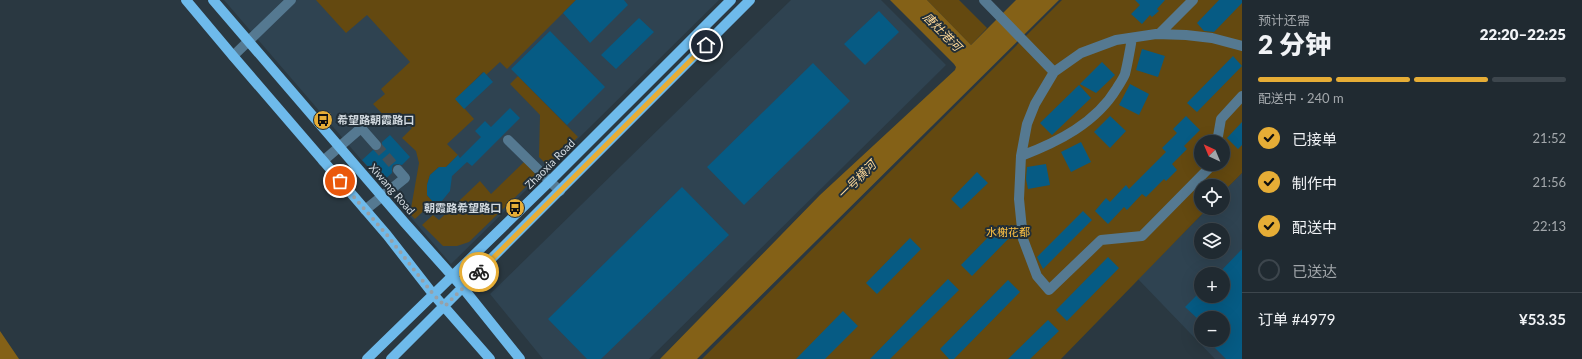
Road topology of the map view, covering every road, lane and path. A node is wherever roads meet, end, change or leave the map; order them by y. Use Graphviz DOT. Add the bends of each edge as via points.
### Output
graph roads {
  1 [pos="186,0"];
  2 [pos="213,0"];
  3 [pos="291,0"];
  4 [pos="731,0"];
  5 [pos="750,0"];
  6 [pos="984,0"];
  7 [pos="1193,0"];
  8 [pos="1159,34"];
  9 [pos="1132,38"];
  10 [pos="248,42"];
  11 [pos="1242,46"];
  12 [pos="233,56"];
  13 [pos="1054,72"];
  14 [pos="1242,96"];
  15 [pos="1218,135"];
  16 [pos="508,140"];
  17 [pos="376,145"];
  18 [pos="1021,156"];
  19 [pos="323,161"];
  20 [pos="398,170"];
  21 [pos="1206,171"];
  22 [pos="550,181"];
  23 [pos="560,191"];
  24 [pos="365,210"];
  25 [pos="452,277"];
  26 [pos="464,288"];
  27 [pos="433,294"];
  28 [pos="445,306"];
  29 [pos="367,359"];
  30 [pos="391,359"];
  31 [pos="490,359"];
  32 [pos="520,359"];
  1 -- 12 [label="main road"];
  2 -- 10 [label="main road, Xiwang Road"];
  3 -- 10 [label="street"];
  4 -- 22 [label="main road, Zhaoxia Road"];
  5 -- 23 [label="main road"];
  6 -- 13 [label="street"];
  7 -- 8 [label="street"];
  8 -- 9 [label="street"];
  8 -- 11 [label="street" via="1212,38"];
  9 -- 13 [label="street" via="1116,40 1080,53"];
  9 -- 18 [label="street" via="1124,75 1112,97 1098,112 1071,133"];
  10 -- 12 [label="street"];
  10 -- 25 [label="main road, Xiwang Road"];
  12 -- 19 [label="main road"];
  13 -- 18 [label="street" via="1026,124"];
  14 -- 15 [label="street" via="1221,119"];
  16 -- 22 [label="street"];
  17 -- 19 [label="street" via="362,128"];
  18 -- 21 [label="street" via="1019,200 1023,239 1037,276 1049,290 1101,240 1142,236"];
  19 -- 24 [label="main road"];
  20 -- 24 [label="street" via="405,178"];
  22 -- 23 [label="street"];
  22 -- 25 [label="main road, Zhaoxia Road"];
  23 -- 26 [label="main road"];
  24 -- 27 [label="main road"];
  25 -- 26 [label="main road, Xiwang Road"];
  25 -- 27 [label="main road, Zhaoxia Road"];
  26 -- 28 [label="main road"];
  26 -- 32 [label="main road, Xiwang Road"];
  27 -- 28 [label="main road"];
  27 -- 29 [label="main road, Zhaoxia Road"];
  28 -- 30 [label="main road"];
  28 -- 31 [label="main road"];
}
